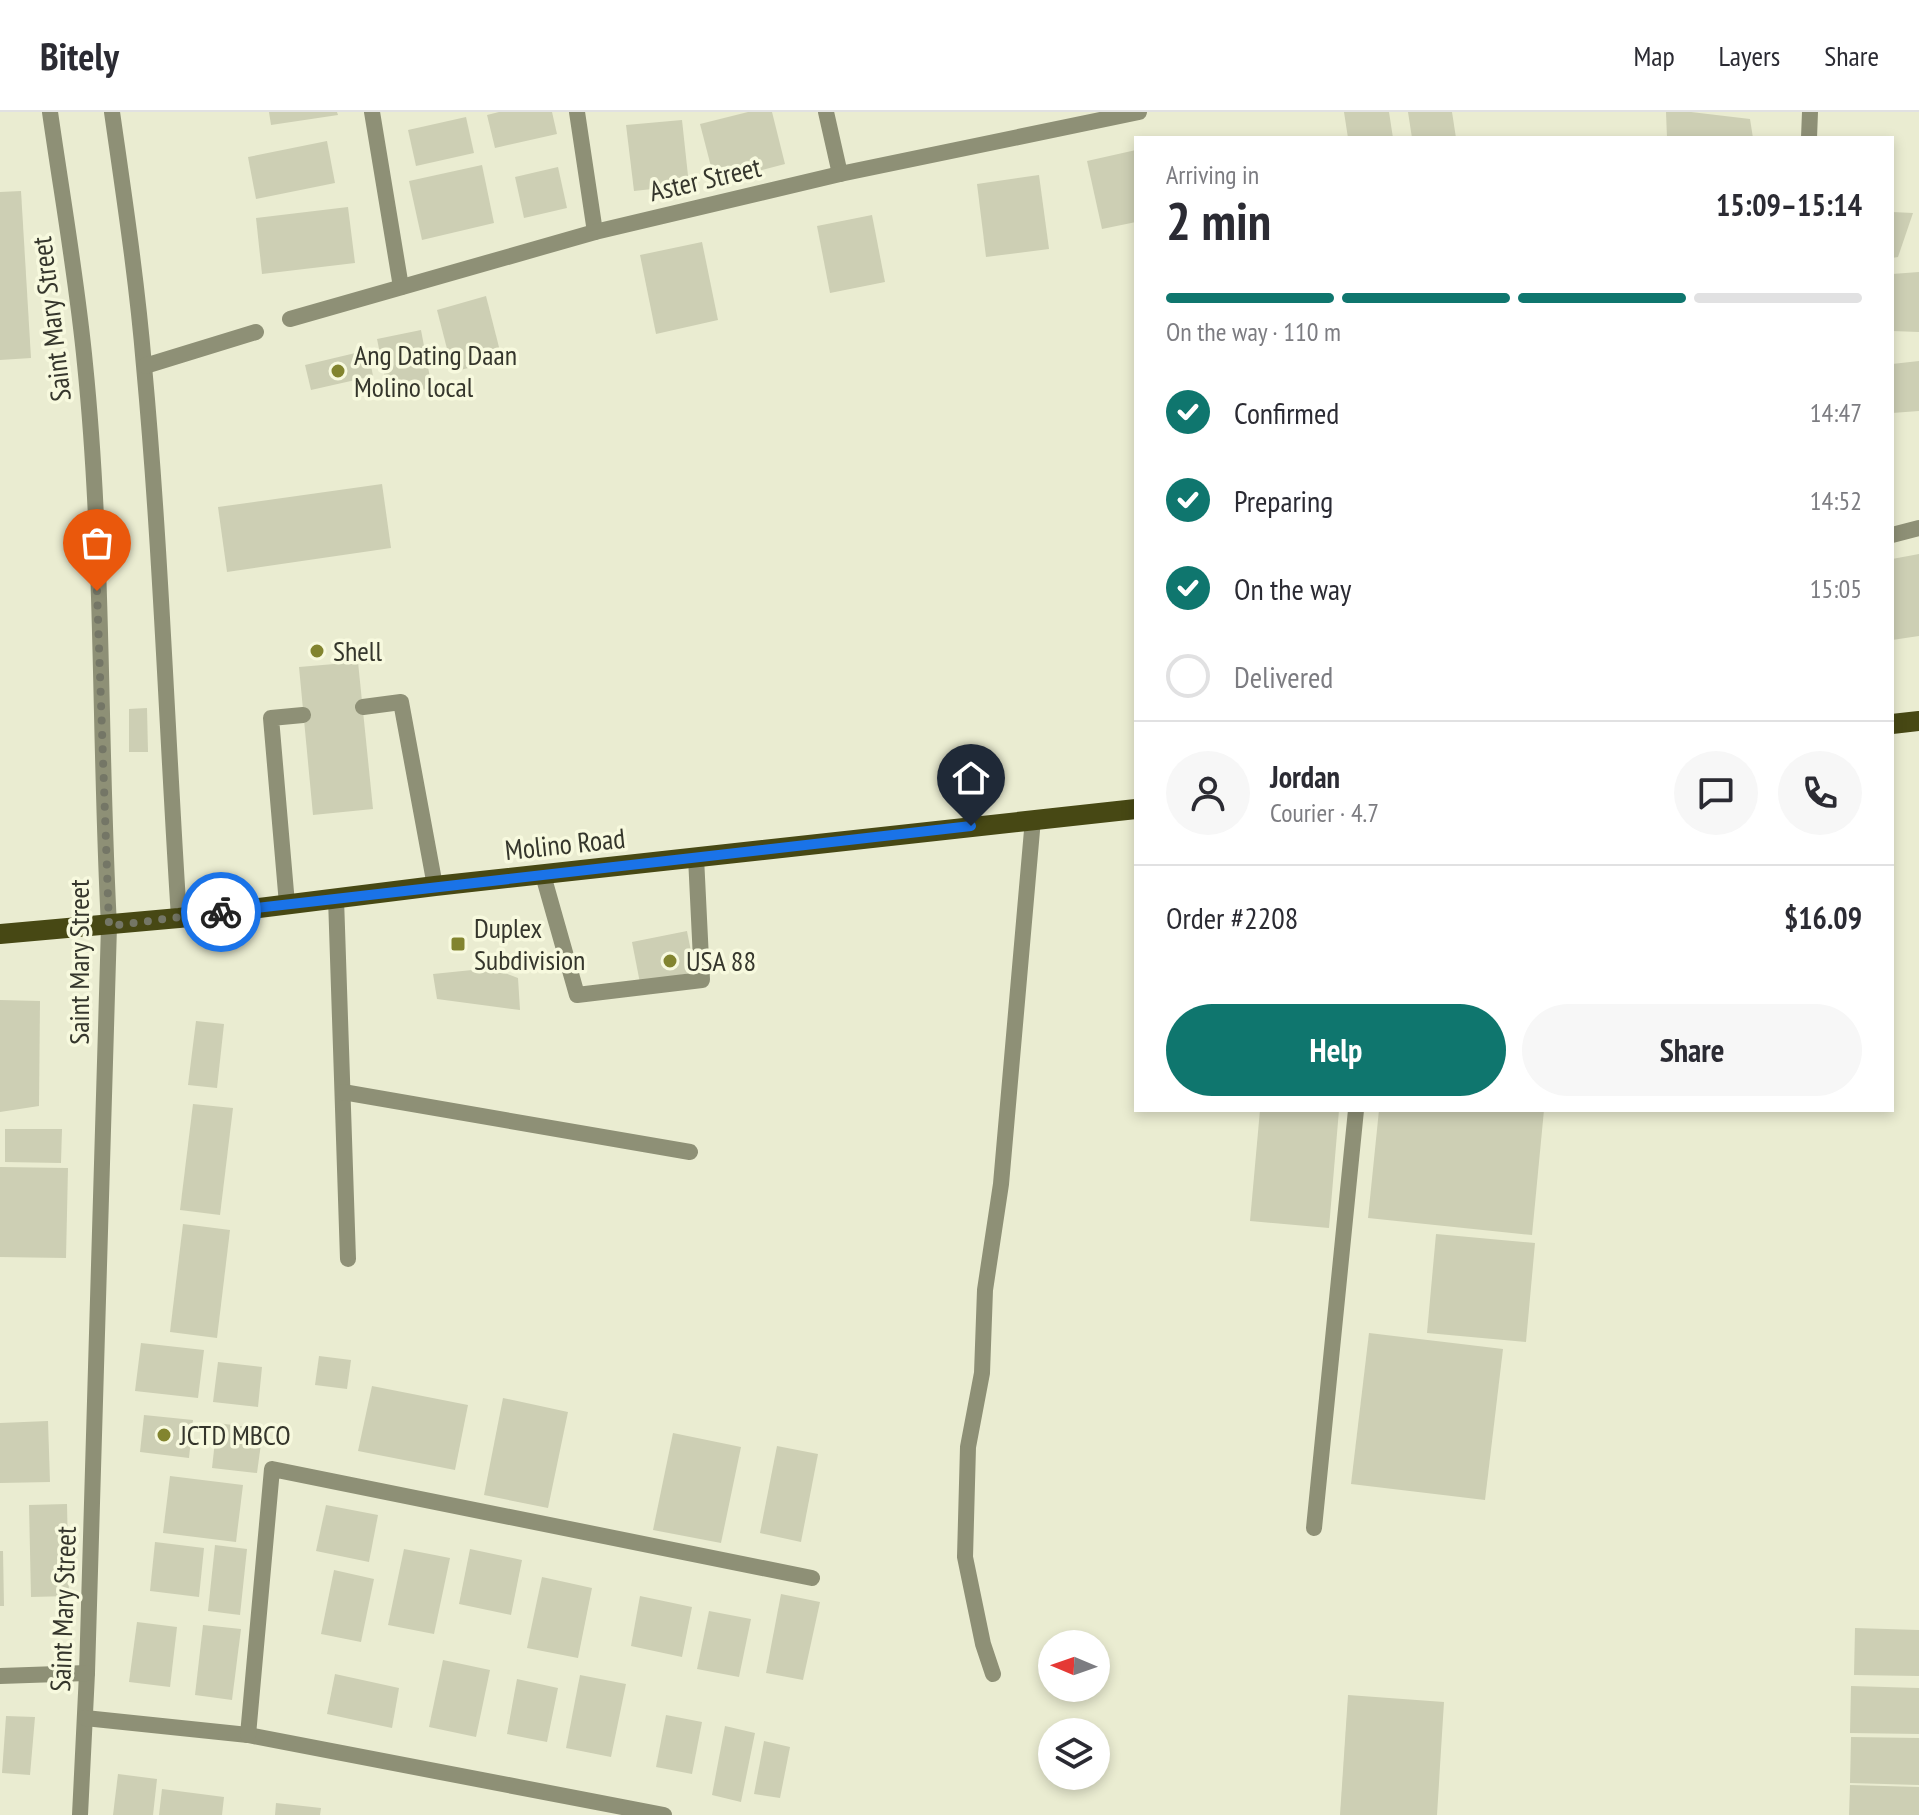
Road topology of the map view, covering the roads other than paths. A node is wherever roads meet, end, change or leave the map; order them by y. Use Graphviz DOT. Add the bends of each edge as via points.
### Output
graph roads {
  1 [pos="50,112"];
  2 [pos="112,112"];
  3 [pos="372,112"];
  4 [pos="577,112"];
  5 [pos="826,112"];
  6 [pos="1139,112"];
  7 [pos="1810,112"];
  8 [pos="1809,136"];
  9 [pos="840,174"];
  10 [pos="595,232"];
  11 [pos="401,287"];
  12 [pos="290,319"];
  13 [pos="256,332"];
  14 [pos="145,366"];
  15 [pos="1919,528"];
  16 [pos="1894,534"];
  17 [pos="363,707"];
  18 [pos="303,715"];
  19 [pos="1919,721"];
  20 [pos="1894,724"];
  21 [pos="1134,809"];
  22 [pos="1033,819"];
  23 [pos="696,857"];
  24 [pos="543,875"];
  25 [pos="435,886"];
  26 [pos="336,898"];
  27 [pos="287,904"];
  28 [pos="179,918"];
  29 [pos="109,926"];
  30 [pos="0,934"];
  31 [pos="343,1092"];
  32 [pos="1356,1112"];
  33 [pos="690,1152"];
  34 [pos="348,1259"];
  35 [pos="1314,1528"];
  36 [pos="812,1578"];
  37 [pos="87,1673"];
  38 [pos="993,1674"];
  39 [pos="0,1676"];
  40 [pos="85,1718"];
  41 [pos="248,1735"];
  42 [pos="80,1815"];
  43 [pos="664,1815"];
  1 -- 29 [label="street, Saint Mary Street" via="85,363"];
  2 -- 14 [label="street"];
  3 -- 11 [label="street"];
  4 -- 10 [label="street"];
  5 -- 9 [label="street"];
  6 -- 9 [label="street, Aster Street"];
  7 -- 8 [label="street"];
  9 -- 10 [label="street, Aster Street"];
  10 -- 11 [label="street, Aster Street"];
  11 -- 12 [label="street, Aster Street"];
  13 -- 14 [label="street"];
  14 -- 28 [label="street"];
  15 -- 16 [label="street"];
  17 -- 25 [label="street" via="401,702"];
  18 -- 27 [label="street" via="271,718"];
  19 -- 20 [label="main road"];
  21 -- 22 [label="main road, Molino Road"];
  22 -- 23 [label="main road, Molino Road"];
  22 -- 38 [label="street" via="1001,1184 985,1290 982,1373 968,1447 965,1557"];
  23 -- 24 [label="main road, Molino Road"];
  23 -- 24 [label="street" via="702,980 577,995"];
  24 -- 25 [label="main road, Molino Road"];
  25 -- 26 [label="main road, Molino Road"];
  26 -- 27 [label="main road, Molino Road"];
  26 -- 31 [label="street"];
  27 -- 28 [label="main road, Molino Road"];
  28 -- 29 [label="main road, Molino Road"];
  29 -- 30 [label="main road, Molino Road"];
  29 -- 37 [label="street, Saint Mary Street"];
  31 -- 33 [label="street"];
  31 -- 34 [label="street"];
  32 -- 35 [label="street"];
  36 -- 41 [label="street" via="272,1469"];
  37 -- 39 [label="street"];
  37 -- 40 [label="street, Saint Mary Street"];
  40 -- 41 [label="street"];
  40 -- 42 [label="street, Saint Mary Street"];
  41 -- 43 [label="street"];
}
